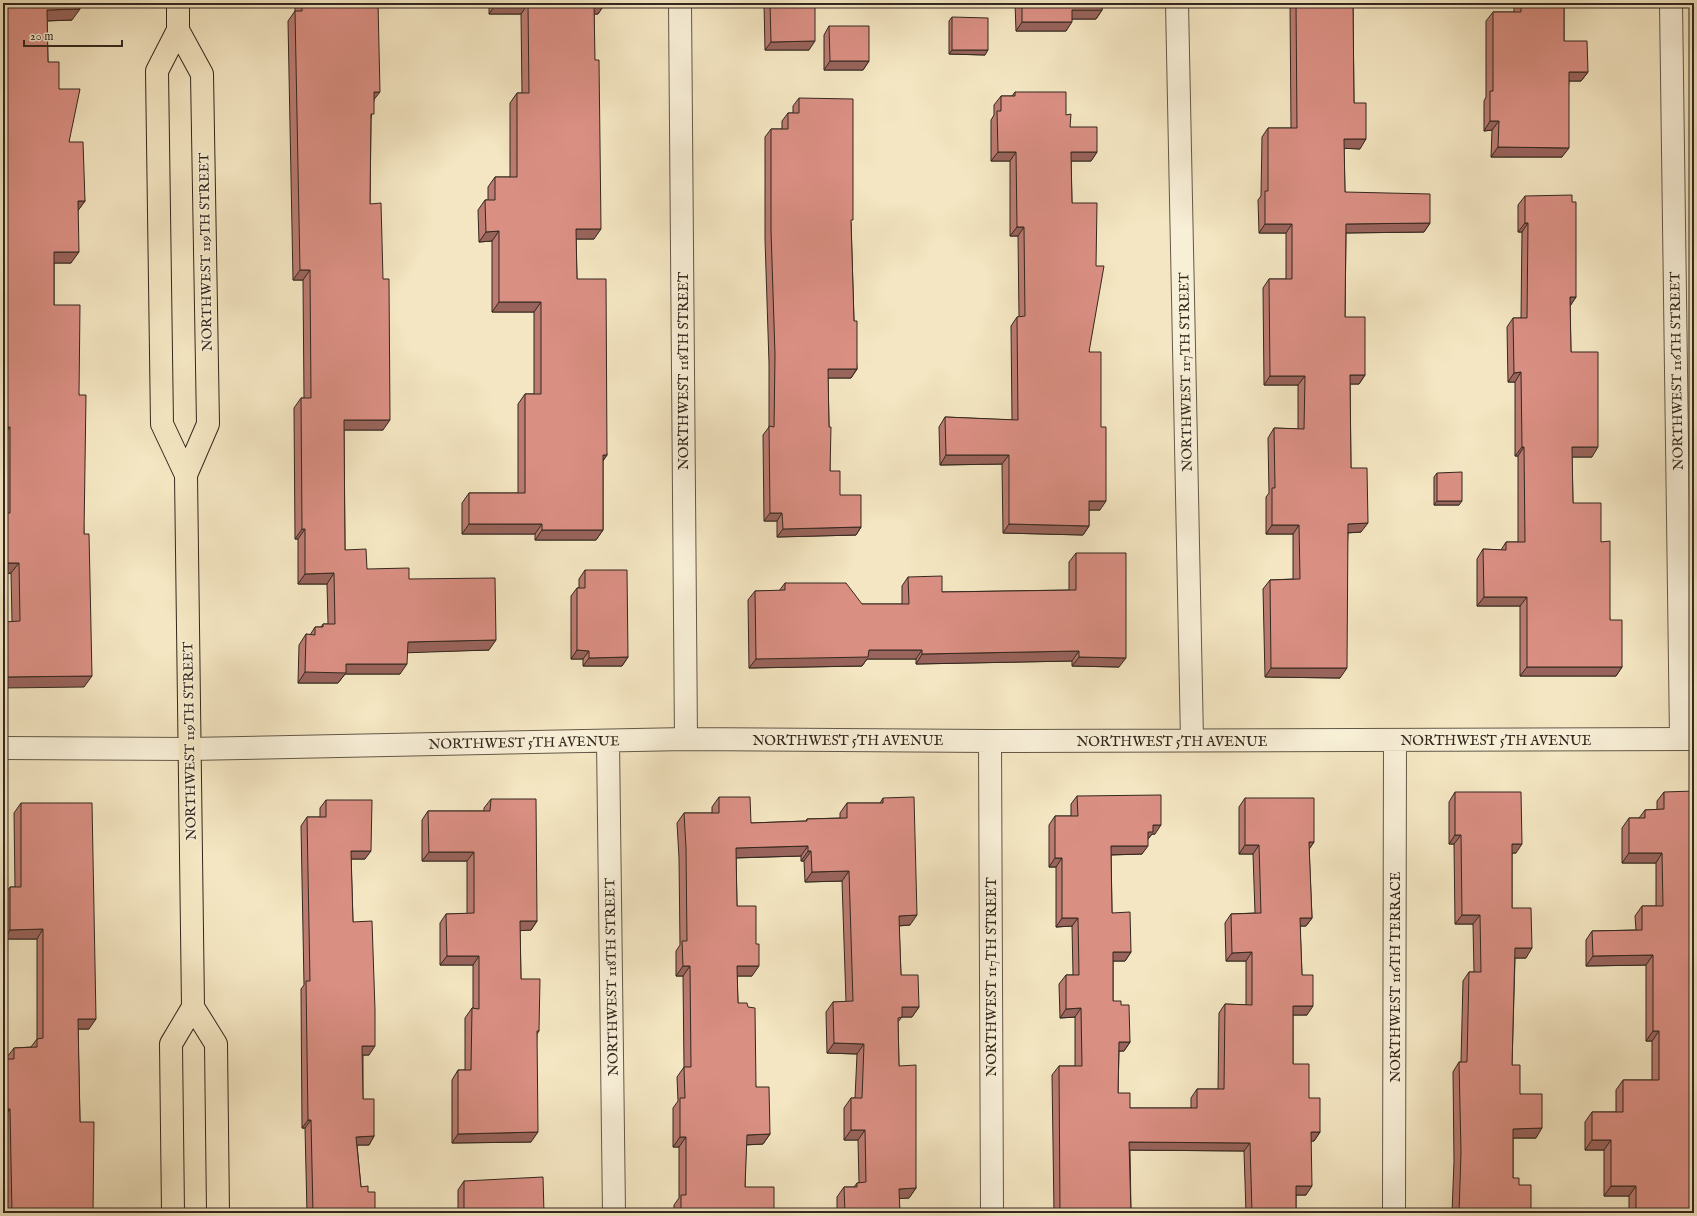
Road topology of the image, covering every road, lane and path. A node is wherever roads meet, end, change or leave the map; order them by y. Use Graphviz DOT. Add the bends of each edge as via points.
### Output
graph roads {
  1 [pos="178,3"];
  2 [pos="680,3"];
  3 [pos="1177,3"];
  4 [pos="1670,3"];
  5 [pos="178,30"];
  6 [pos="186,475"];
  7 [pos="1687,739"];
  8 [pos="686,740"];
  9 [pos="1192,740"];
  10 [pos="608,741"];
  11 [pos="990,741"];
  12 [pos="1395,741"];
  13 [pos="3,748"];
  14 [pos="189,749"];
  15 [pos="193,1007"];
  16 [pos="173,1213"];
  17 [pos="218,1213"];
  18 [pos="614,1213"];
  19 [pos="992,1213"];
  20 [pos="1394,1213"];
  1 -- 5 [label="main road, NORTHWEST 119TH STREET"];
  2 -- 8 [label="street, NORTHWEST 118TH STREET"];
  3 -- 9 [label="street, NORTHWEST 117TH STREET"];
  4 -- 7 [label="street, NORTHWEST 116TH STREET"];
  5 -- 6 [label="main road, NORTHWEST 119TH STREET" via="157,71 162,424"];
  5 -- 6 [label="main road, NORTHWEST 119TH STREET" via="202,74 208,424"];
  6 -- 14 [label="main road, NORTHWEST 119TH STREET"];
  7 -- 12 [label="street, NORTHWEST 5TH AVENUE"];
  8 -- 10 [label="street, NORTHWEST 5TH AVENUE"];
  8 -- 11 [label="street, NORTHWEST 5TH AVENUE"];
  9 -- 11 [label="street, NORTHWEST 5TH AVENUE"];
  9 -- 12 [label="street, NORTHWEST 5TH AVENUE"];
  10 -- 14 [label="street, NORTHWEST 5TH AVENUE"];
  10 -- 18 [label="street, NORTHWEST 118TH STREET"];
  11 -- 19 [label="street, NORTHWEST 117TH STREET"];
  12 -- 20 [label="street, NORTHWEST 116TH TERRACE"];
  13 -- 14 [label="street, NORTHWEST 5TH AVENUE"];
  14 -- 15 [label="main road, NORTHWEST 119TH STREET"];
  15 -- 16 [label="main road" via="171,1044"];
  15 -- 17 [label="main road" via="216,1044"];
}
